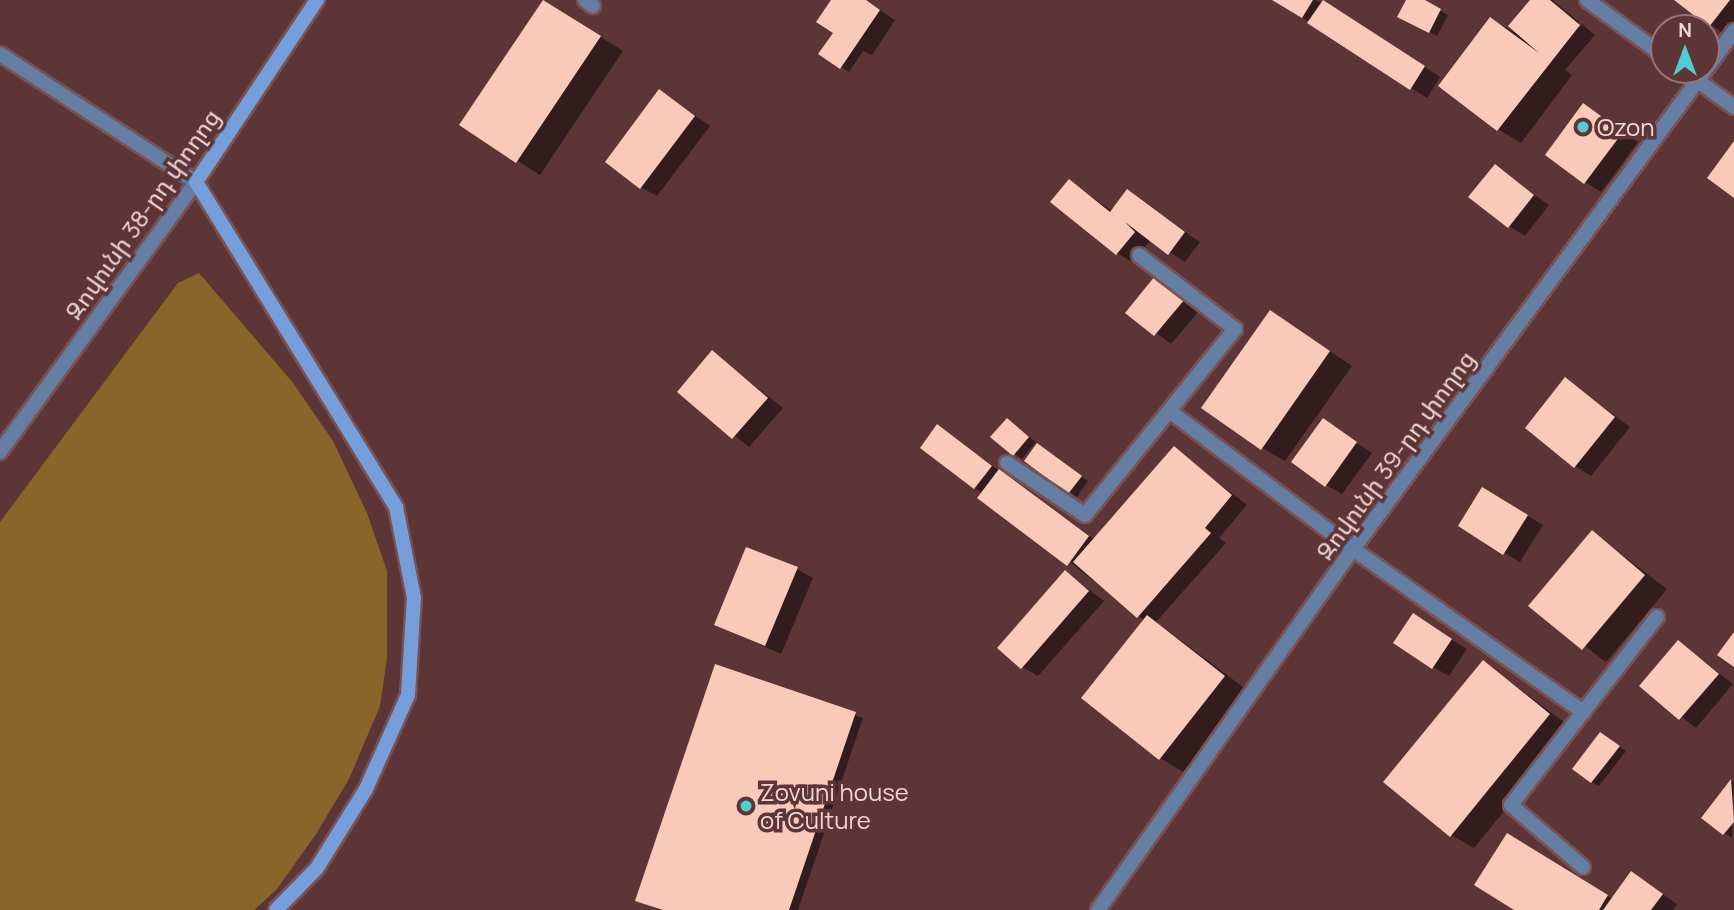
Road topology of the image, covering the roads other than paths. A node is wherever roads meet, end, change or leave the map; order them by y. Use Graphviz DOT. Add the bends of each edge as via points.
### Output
graph roads {
  1 [pos="317,0"];
  2 [pos="1587,0"];
  3 [pos="1734,31"];
  4 [pos="1650,46"];
  5 [pos="1720,50"];
  6 [pos="0,54"];
  7 [pos="1696,84"];
  8 [pos="1702,84"];
  9 [pos="1734,107"];
  10 [pos="196,182"];
  11 [pos="1139,255"];
  12 [pos="1171,412"];
  13 [pos="0,452"];
  14 [pos="1007,463"];
  15 [pos="1353,549"];
  16 [pos="1657,617"];
  17 [pos="1584,712"];
  18 [pos="1584,867"];
  19 [pos="276,910"];
  20 [pos="1098,910"];
  1 -- 10 [label="street, Զովունի 38-րդ փողոց"];
  2 -- 4 [label="street"];
  3 -- 5 [label="street, Զովունի 39-րդ փողոց"];
  6 -- 10 [label="street"];
  7 -- 15 [label="street, Զովունի 39-րդ փողոց"];
  8 -- 9 [label="street"];
  10 -- 13 [label="street, Զովունի 38-րդ փողոց"];
  10 -- 19 [label="street" via="396,507 414,598 408,695 366,789 324,857"];
  11 -- 12 [label="street" via="1235,329"];
  12 -- 14 [label="street" via="1085,515"];
  12 -- 15 [label="street"];
  15 -- 17 [label="street"];
  15 -- 20 [label="street, Զովունի 39-րդ փողոց"];
  16 -- 17 [label="street"];
  17 -- 18 [label="street" via="1511,806"];
}
